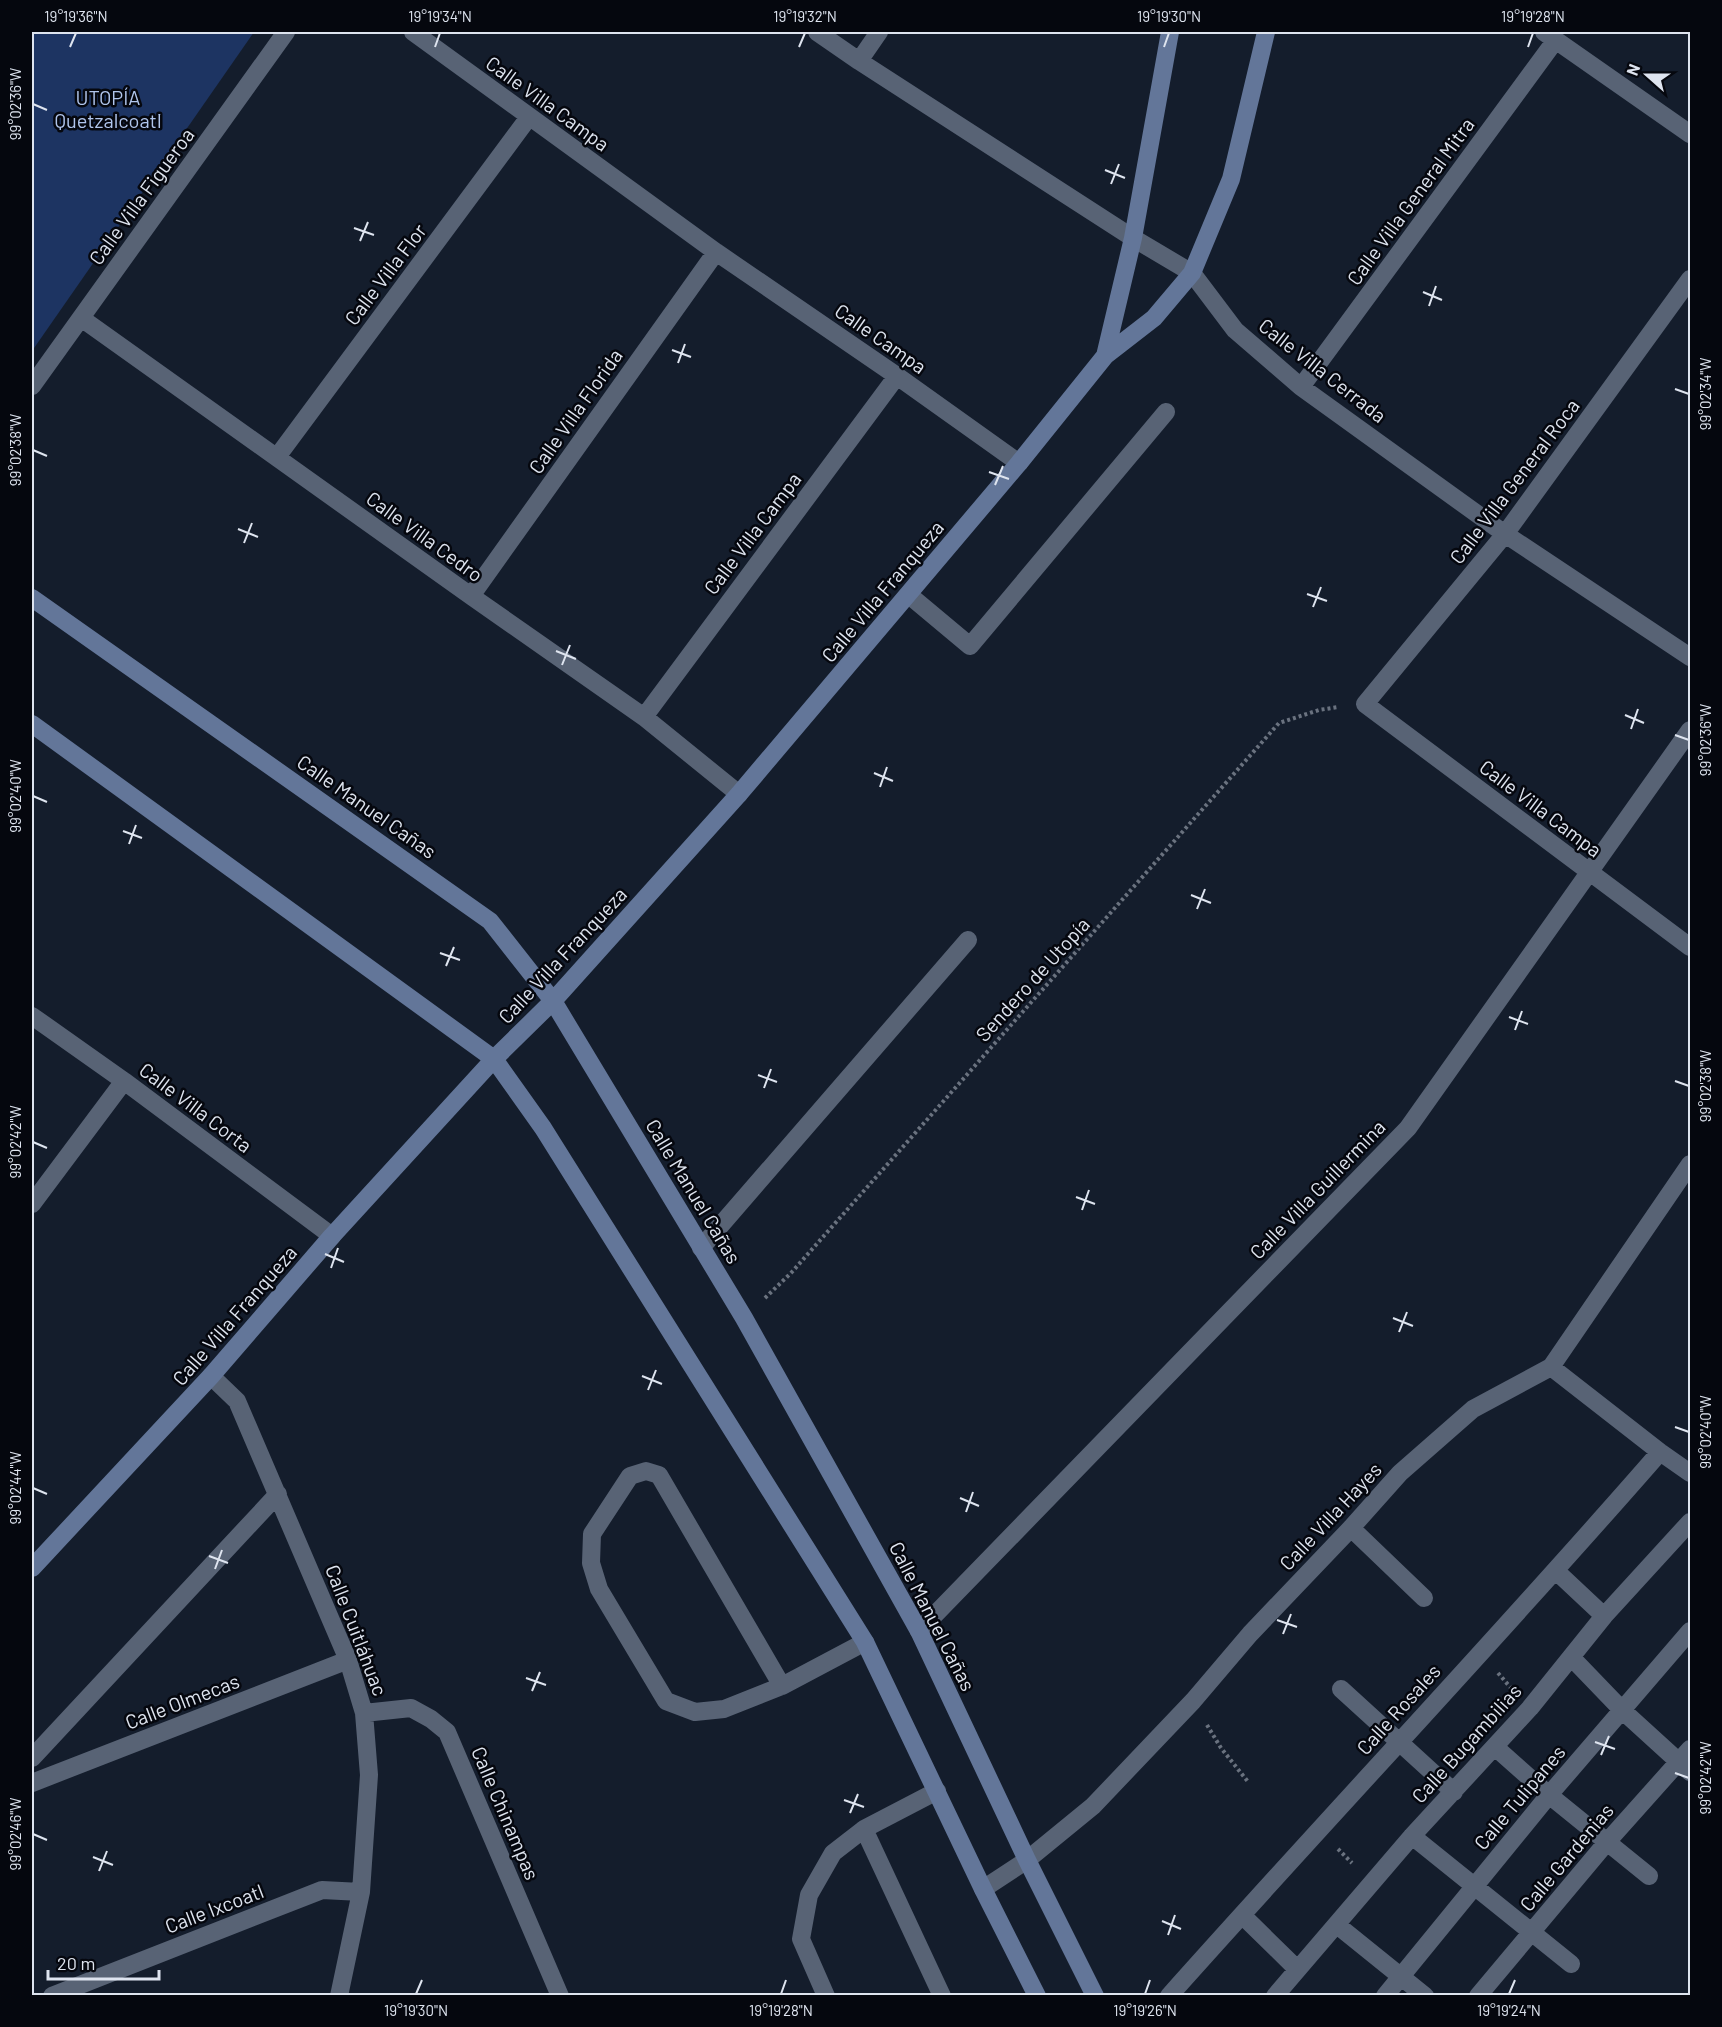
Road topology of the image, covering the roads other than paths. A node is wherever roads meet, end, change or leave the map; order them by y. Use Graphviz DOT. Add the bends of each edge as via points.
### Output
graph roads {
  1 [pos="286,32"];
  2 [pos="413,32"];
  3 [pos="817,32"];
  4 [pos="879,32"];
  5 [pos="1170,32"];
  6 [pos="1266,32"];
  7 [pos="1549,36"];
  8 [pos="859,61"];
  9 [pos="529,117"];
  10 [pos="1690,134"];
  11 [pos="1133,238"];
  12 [pos="716,252"];
  13 [pos="1192,273"];
  14 [pos="1690,279"];
  15 [pos="81,318"];
  16 [pos="1105,356"];
  17 [pos="897,376"];
  18 [pos="32,386"];
  19 [pos="1301,387"];
  20 [pos="1166,412"];
  21 [pos="277,458"];
  22 [pos="1019,463"];
  23 [pos="1505,534"];
  24 [pos="909,595"];
  25 [pos="471,596"];
  26 [pos="32,598"];
  27 [pos="1690,657"];
  28 [pos="1365,704"];
  29 [pos="644,717"];
  30 [pos="32,724"];
  31 [pos="1690,730"];
  32 [pos="739,794"];
  33 [pos="1589,873"];
  34 [pos="968,939"];
  35 [pos="1690,947"];
  36 [pos="553,1001"];
  37 [pos="32,1016"];
  38 [pos="494,1059"];
  39 [pos="124,1081"];
  40 [pos="1690,1164"];
  41 [pos="32,1204"];
  42 [pos="332,1236"];
  43 [pos="701,1248"];
  44 [pos="1551,1367"];
  45 [pos="212,1376"];
  46 [pos="1660,1452"];
  47 [pos="1690,1473"];
  48 [pos="278,1494"];
  49 [pos="1690,1522"];
  50 [pos="1351,1528"];
  51 [pos="34,1562"];
  52 [pos="1556,1571"];
  53 [pos="1424,1598"];
  54 [pos="1604,1616"];
  55 [pos="919,1631"];
  56 [pos="1690,1631"];
  57 [pos="865,1642"];
  58 [pos="1572,1658"];
  59 [pos="348,1660"];
  60 [pos="782,1686"];
  61 [pos="1341,1689"];
  62 [pos="1623,1711"];
  63 [pos="364,1713"];
  64 [pos="1398,1742"];
  65 [pos="1495,1746"];
  66 [pos="1690,1749"];
  67 [pos="32,1758"];
  68 [pos="1685,1768"];
  69 [pos="32,1783"];
  70 [pos="937,1791"];
  71 [pos="1454,1792"];
  72 [pos="1549,1795"];
  73 [pos="864,1829"];
  74 [pos="1412,1836"];
  75 [pos="1607,1842"];
  76 [pos="1027,1860"];
  77 [pos="1649,1876"];
  78 [pos="1474,1886"];
  79 [pos="983,1889"];
  80 [pos="362,1892"];
  81 [pos="1242,1914"];
  82 [pos="1337,1925"];
  83 [pos="1532,1932"];
  84 [pos="1571,1964"];
  85 [pos="1297,1969"];
  86 [pos="1401,1977"];
  87 [pos="52,1995"];
  88 [pos="339,1995"];
  89 [pos="560,1995"];
  90 [pos="826,1995"];
  91 [pos="942,1995"];
  92 [pos="1037,1995"];
  93 [pos="1095,1995"];
  94 [pos="1169,1995"];
  95 [pos="1275,1995"];
  96 [pos="1384,1995"];
  97 [pos="1425,1995"];
  98 [pos="1478,1995"];
  1 -- 15 [label="street, Calle Villa Figueroa"];
  2 -- 9 [label="street, Calle Villa Campa"];
  3 -- 8 [label="street, Calle Villa Cerrada"];
  4 -- 8 [label="street"];
  5 -- 11 [label="street, Calle Villa Franqueza"];
  6 -- 13 [label="street, Calle Villa Franqueza" via="1231,178"];
  7 -- 10 [label="street"];
  7 -- 19 [label="street, Calle Villa General Mitra"];
  8 -- 11 [label="street, Calle Villa Cerrada"];
  9 -- 12 [label="street, Calle Villa Campa"];
  9 -- 21 [label="street, Calle Villa Flor"];
  11 -- 13 [label="street, Calle Villa Cerrada"];
  11 -- 16 [label="street, Calle Villa Franqueza"];
  12 -- 17 [label="street, Calle Campa"];
  12 -- 25 [label="street, Calle Villa Florida"];
  13 -- 16 [label="street, Calle Villa Franqueza" via="1154,318"];
  13 -- 19 [label="street, Calle Villa Cerrada" via="1235,330"];
  14 -- 23 [label="street, Calle Villa General Roca"];
  15 -- 18 [label="street, Calle Villa Figueroa"];
  15 -- 21 [label="street, Calle Villa Cedro"];
  16 -- 22 [label="street, Calle Villa Franqueza"];
  17 -- 22 [label="street, Calle Campa"];
  17 -- 29 [label="street, Calle Villa Campa"];
  19 -- 23 [label="street, Calle Villa Cerrada"];
  20 -- 24 [label="street" via="970,646"];
  21 -- 25 [label="street, Calle Villa Cedro"];
  22 -- 24 [label="street, Calle Villa Franqueza"];
  23 -- 27 [label="street, Calle Villa Cerrada"];
  23 -- 28 [label="street, Calle Villa General Roca"];
  24 -- 32 [label="street, Calle Villa Franqueza"];
  25 -- 29 [label="street, Calle Villa Cedro"];
  26 -- 36 [label="street, Calle Manuel Cañas" via="490,921"];
  28 -- 33 [label="street, Calle Villa Campa"];
  29 -- 32 [label="street, Calle Villa Cedro"];
  30 -- 38 [label="street"];
  31 -- 33 [label="street, Calle Villa Guillermina"];
  32 -- 36 [label="street, Calle Villa Franqueza"];
  33 -- 35 [label="street, Calle Villa Campa"];
  33 -- 55 [label="street, Calle Villa Guillermina" via="1408,1128"];
  34 -- 43 [label="street"];
  36 -- 38 [label="street, Calle Villa Franqueza"];
  36 -- 43 [label="street, Calle Manuel Cañas"];
  37 -- 39 [label="street, Calle Villa Corta"];
  38 -- 42 [label="street, Calle Villa Franqueza"];
  38 -- 57 [label="street" via="543,1128"];
  39 -- 41 [label="street"];
  39 -- 42 [label="street, Calle Villa Corta"];
  40 -- 44 [label="street, Calle Villa Hayes"];
  42 -- 45 [label="street, Calle Villa Franqueza"];
  43 -- 55 [label="street, Calle Manuel Cañas"];
  44 -- 46 [label="street"];
  44 -- 50 [label="street, Calle Villa Hayes" via="1473,1409 1400,1473"];
  45 -- 48 [label="street, Calle Cuitláhuac" via="237,1401"];
  45 -- 51 [label="street, Calle Villa Franqueza"];
  46 -- 47 [label="street"];
  46 -- 52 [label="street, Calle Rosales"];
  48 -- 59 [label="street, Calle Cuitláhuac"];
  48 -- 67 [label="street"];
  49 -- 54 [label="street, Calle Bugambilias"];
  50 -- 53 [label="street"];
  50 -- 76 [label="street, Calle Villa Hayes" via="1093,1806"];
  52 -- 54 [label="street"];
  52 -- 64 [label="street, Calle Rosales"];
  54 -- 58 [label="street, Calle Bugambilias"];
  55 -- 76 [label="street, Calle Manuel Cañas"];
  56 -- 62 [label="street, Calle Tulipanes"];
  57 -- 60 [label="street"];
  57 -- 70 [label="street"];
  58 -- 62 [label="street"];
  58 -- 65 [label="street, Calle Bugambilias"];
  59 -- 63 [label="street, Calle Cuitláhuac"];
  59 -- 69 [label="street, Calle Olmecas"];
  60 -- 60 [label="street" via="724,1709 695,1712 666,1701 599,1589 591,1563 592,1534 630,1476 646,1471 659,1475"];
  61 -- 64 [label="street"];
  62 -- 68 [label="street"];
  62 -- 72 [label="street, Calle Tulipanes"];
  63 -- 80 [label="street, Calle Cuitláhuac" via="369,1774"];
  63 -- 89 [label="street, Calle Chinampas" via="411,1708 447,1732"];
  64 -- 71 [label="street"];
  64 -- 81 [label="street, Calle Rosales"];
  65 -- 71 [label="street, Calle Bugambilias"];
  65 -- 72 [label="street"];
  66 -- 68 [label="street, Calle Gardenias"];
  68 -- 75 [label="street, Calle Gardenias"];
  70 -- 73 [label="street"];
  70 -- 79 [label="street"];
  71 -- 74 [label="street, Calle Bugambilias"];
  72 -- 75 [label="street"];
  72 -- 78 [label="street, Calle Tulipanes"];
  73 -- 90 [label="street" via="833,1853 809,1895 801,1939"];
  73 -- 91 [label="street"];
  74 -- 78 [label="street"];
  74 -- 82 [label="street, Calle Bugambilias"];
  75 -- 77 [label="street"];
  75 -- 83 [label="street, Calle Gardenias"];
  76 -- 79 [label="street, Calle Villa Hayes"];
  76 -- 93 [label="street, Calle Manuel Cañas"];
  78 -- 83 [label="street"];
  78 -- 86 [label="street, Calle Tulipanes"];
  79 -- 92 [label="street"];
  80 -- 87 [label="street, Calle Ixcoatl" via="322,1890"];
  80 -- 88 [label="street, Calle Cuitláhuac"];
  81 -- 85 [label="street"];
  81 -- 94 [label="street, Calle Rosales"];
  82 -- 85 [label="street, Calle Bugambilias"];
  82 -- 86 [label="street"];
  83 -- 84 [label="street"];
  83 -- 98 [label="street, Calle Gardenias"];
  85 -- 95 [label="street, Calle Bugambilias"];
  86 -- 96 [label="street, Calle Tulipanes"];
  86 -- 97 [label="street"];
}
